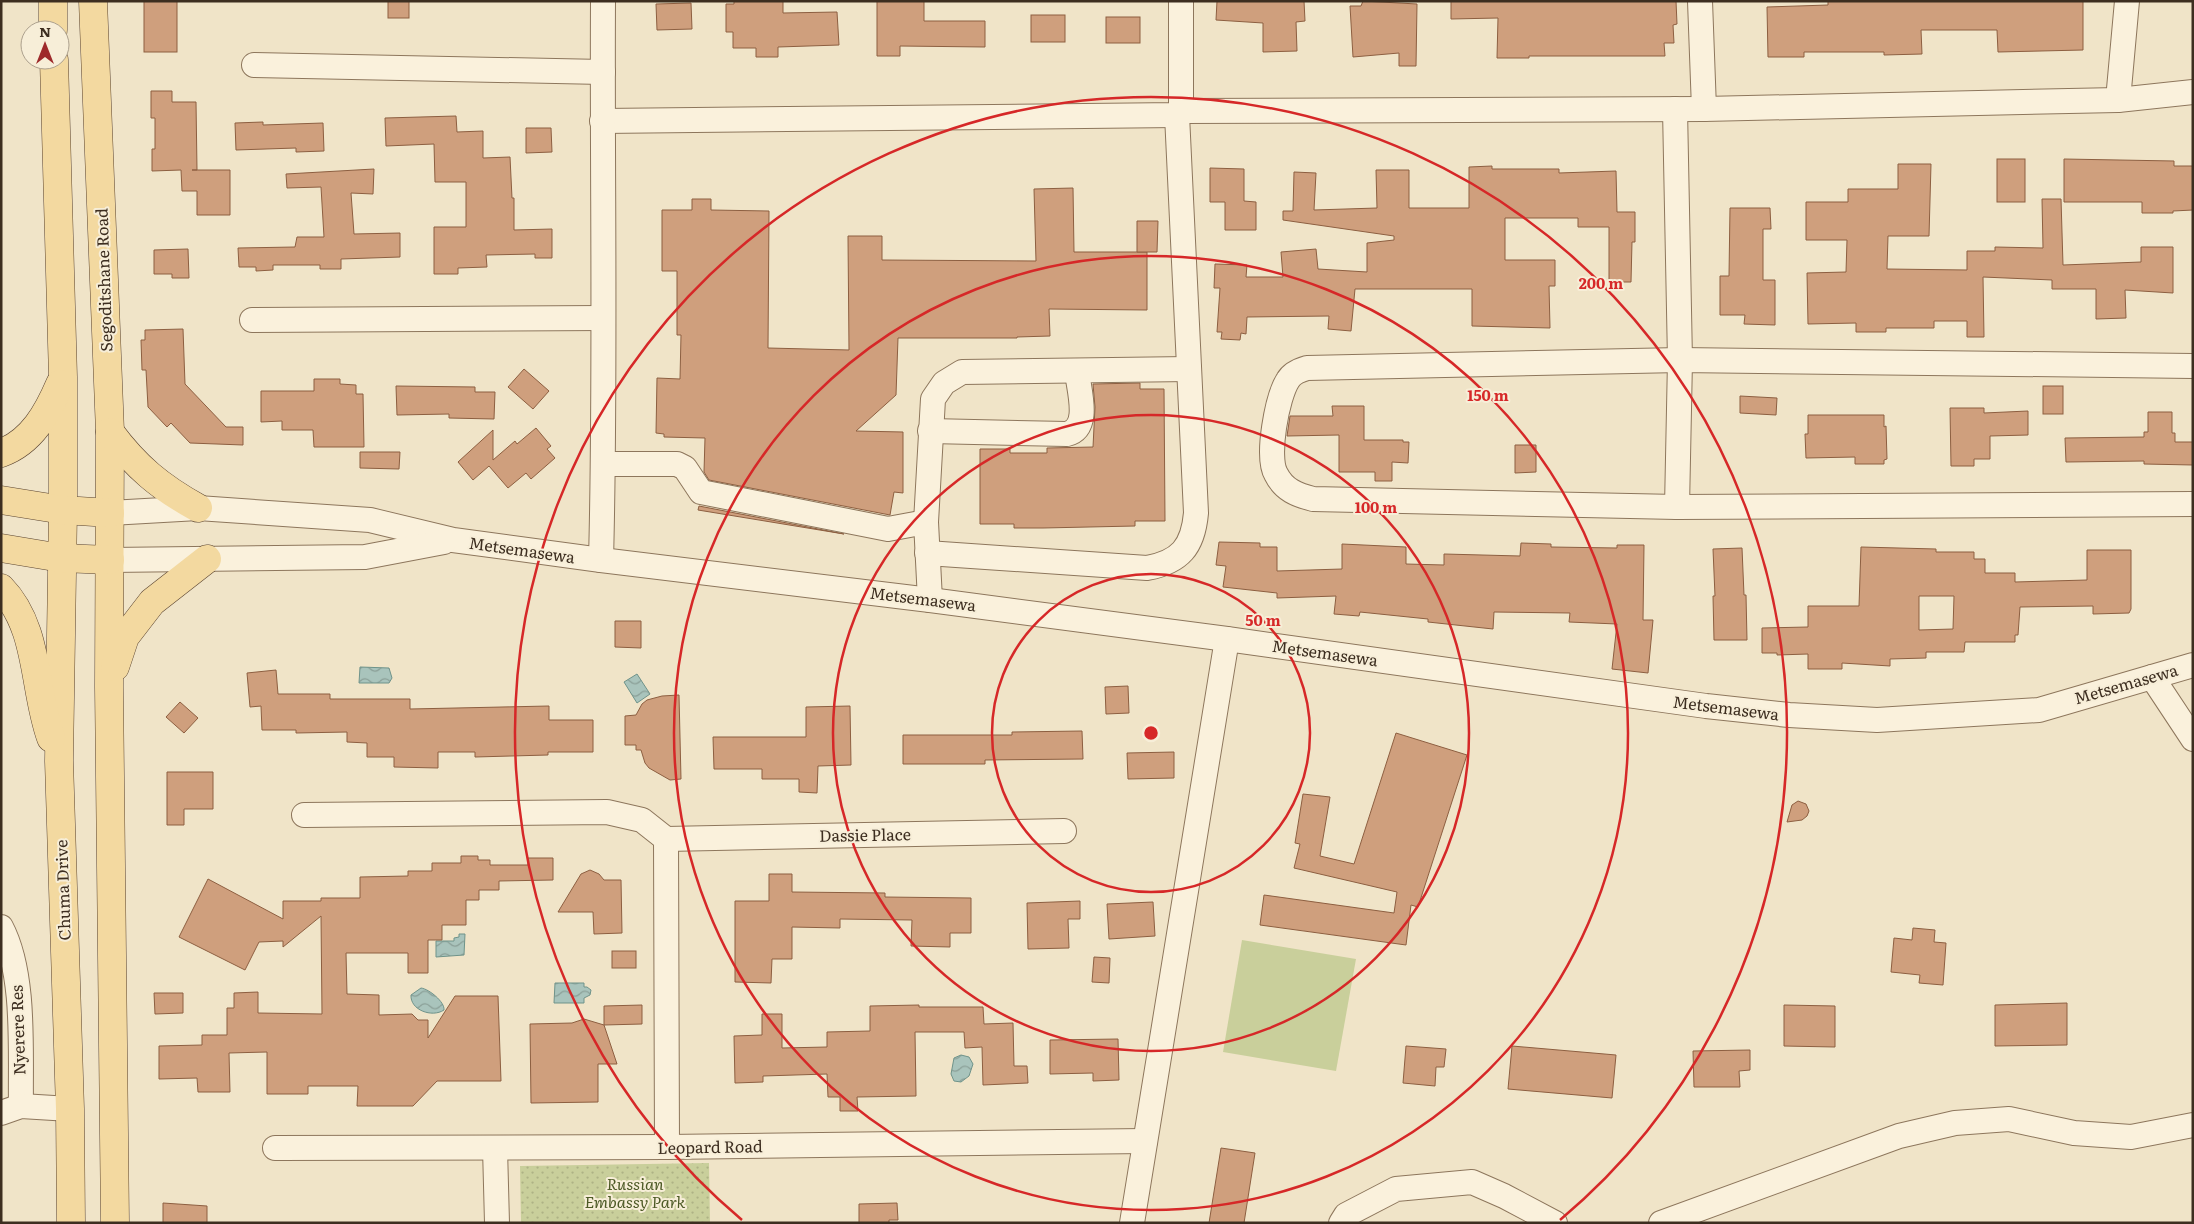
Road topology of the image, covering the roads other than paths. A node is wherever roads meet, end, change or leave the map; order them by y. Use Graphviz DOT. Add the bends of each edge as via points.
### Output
graph roads {
  1 [pos="53,1"];
  2 [pos="93,1"];
  3 [pos="603,1"];
  4 [pos="1181,1"];
  5 [pos="1700,1"];
  6 [pos="2127,1"];
  7 [pos="53,20"];
  8 [pos="254,65"];
  9 [pos="54,70"];
  10 [pos="602,72"];
  11 [pos="2193,92"];
  12 [pos="2118,100"];
  13 [pos="1675,109"];
  14 [pos="1704,109"];
  15 [pos="1179,113"];
  16 [pos="602,121"];
  17 [pos="602,318"];
  18 [pos="252,320"];
  19 [pos="1680,360"];
  20 [pos="2193,366"];
  21 [pos="1189,370"];
  22 [pos="1077,372"];
  23 [pos="63,377"];
  24 [pos="930,431"];
  25 [pos="110,432"];
  26 [pos="1,453"];
  27 [pos="604,464"];
  28 [pos="1,500"];
  29 [pos="2193,504"];
  30 [pos="1677,507"];
  31 [pos="198,508"];
  32 [pos="63,510"];
  33 [pos="110,513"];
  34 [pos="926,522"];
  35 [pos="453,540"];
  36 [pos="1,548"];
  37 [pos="926,554"];
  38 [pos="61,558"];
  39 [pos="207,559"];
  40 [pos="110,560"];
  41 [pos="601,560"];
  42 [pos="1,588"];
  43 [pos="930,600"];
  44 [pos="1227,639"];
  45 [pos="2193,664"];
  46 [pos="2152,677"];
  47 [pos="109,687"];
  48 [pos="2193,739"];
  49 [pos="59,761"];
  50 [pos="304,815"];
  51 [pos="1064,831"];
  52 [pos="666,839"];
  53 [pos="1,927"];
  54 [pos="70,1109"];
  55 [pos="11,1110"];
  56 [pos="2193,1125"];
  57 [pos="1145,1141"];
  58 [pos="667,1147"];
  59 [pos="275,1148"];
  60 [pos="495,1148"];
  61 [pos="71,1223"];
  62 [pos="116,1223"];
  63 [pos="497,1223"];
  64 [pos="1132,1223"];
  65 [pos="1341,1223"];
  66 [pos="1555,1223"];
  67 [pos="1661,1223"];
  1 -- 7 [label="main road"];
  2 -- 25 [label="main road, Segoditshane Road"];
  3 -- 10 [label="street"];
  4 -- 15 [label="street"];
  5 -- 14 [label="street"];
  6 -- 12 [label="street"];
  8 -- 10 [label="street"];
  9 -- 23 [label="main road"];
  10 -- 16 [label="street"];
  11 -- 12 [label="street"];
  12 -- 14 [label="street"];
  13 -- 14 [label="street"];
  13 -- 15 [label="street"];
  13 -- 19 [label="street"];
  15 -- 16 [label="street"];
  15 -- 21 [label="street"];
  16 -- 17 [label="street"];
  17 -- 18 [label="street"];
  17 -- 27 [label="street"];
  19 -- 20 [label="street"];
  19 -- 30 [label="street"];
  19 -- 30 [label="street" via="1307,368 1288,380 1271,446 1276,476 1294,494 1313,499"];
  21 -- 22 [label="street"];
  21 -- 37 [label="street" via="1196,513 1191,538 1173,560 1147,568"];
  22 -- 24 [label="street" via="962,372 952,376 937,390 933,399"];
  22 -- 24 [label="street" via="1082,419 1074,432"];
  23 -- 26 [label="main road" via="48,411 32,432"];
  23 -- 32 [label="main road"];
  24 -- 34 [label="street"];
  25 -- 31 [label="main road" via="142,471"];
  25 -- 33 [label="main road, Segoditshane Road"];
  27 -- 34 [label="street" via="673,463 685,468 701,492 888,529"];
  27 -- 41 [label="street"];
  28 -- 32 [label="main road, Metsemasewa"];
  29 -- 30 [label="street"];
  31 -- 33 [label="street, Metsemasewa"];
  31 -- 35 [label="street, Metsemasewa" via="370,520"];
  32 -- 33 [label="main road, Metsemasewa"];
  32 -- 38 [label="main road"];
  33 -- 40 [label="main road, Segoditshane Road"];
  34 -- 37 [label="street"];
  35 -- 39 [label="street, Metsemasewa" via="366,557"];
  35 -- 41 [label="street, Metsemasewa"];
  36 -- 38 [label="main road, Metsemasewa"];
  37 -- 43 [label="street"];
  38 -- 40 [label="main road, Metsemasewa"];
  38 -- 49 [label="main road, Chuma Drive"];
  39 -- 40 [label="street, Metsemasewa"];
  39 -- 47 [label="main road" via="152,602 135,622 124,637"];
  40 -- 47 [label="main road"];
  41 -- 43 [label="street, Metsemasewa"];
  42 -- 49 [label="main road" via="26,626 44,717"];
  43 -- 44 [label="street, Metsemasewa"];
  44 -- 46 [label="street, Metsemasewa" via="1706,706 1877,720 2039,710"];
  44 -- 57 [label="street"];
  45 -- 46 [label="street, Metsemasewa"];
  46 -- 48 [label="street"];
  47 -- 62 [label="main road"];
  49 -- 54 [label="main road, Chuma Drive"];
  50 -- 52 [label="street" via="607,812 642,820"];
  51 -- 52 [label="street, Dassie Place"];
  52 -- 58 [label="street"];
  53 -- 55 [label="street, Nyerere Res" via="7,938 17,981"];
  54 -- 55 [label="street"];
  54 -- 61 [label="main road, Chuma Drive"];
  56 -- 67 [label="street" via="2131,1137 2074,1133 2009,1119 1955,1123 1899,1136"];
  57 -- 58 [label="street, Leopard Road"];
  57 -- 64 [label="street"];
  58 -- 60 [label="street, Leopard Road"];
  59 -- 60 [label="street, Leopard Road"];
  60 -- 63 [label="street"];
  65 -- 66 [label="street" via="1346,1215 1396,1189 1472,1182"];
}
